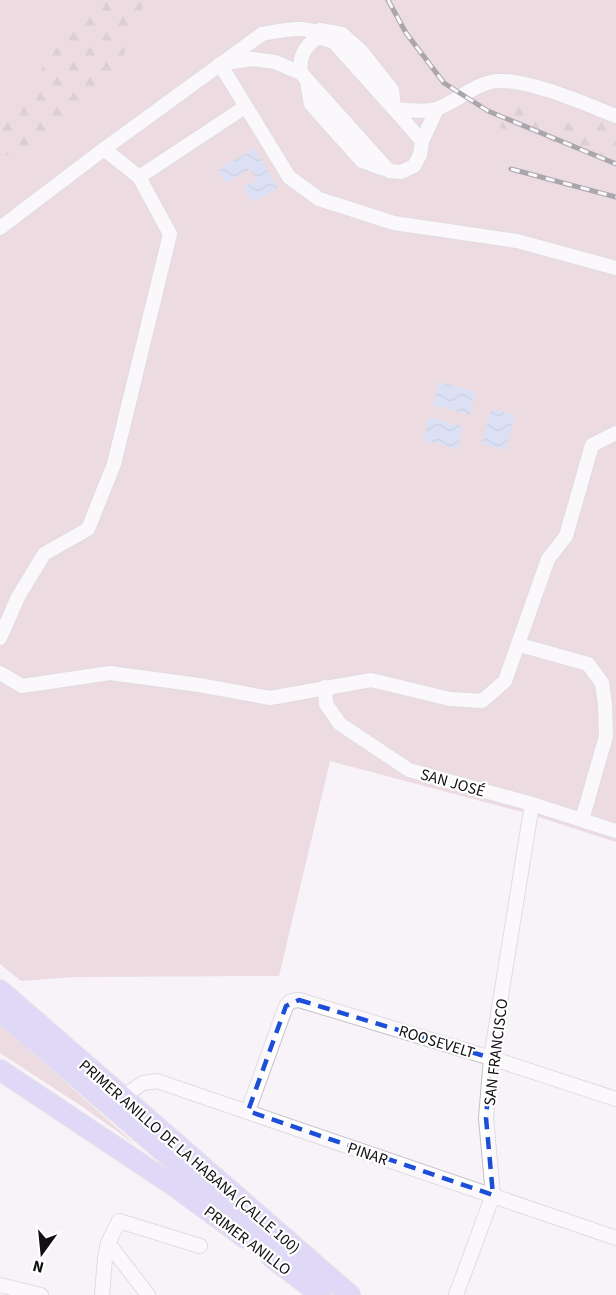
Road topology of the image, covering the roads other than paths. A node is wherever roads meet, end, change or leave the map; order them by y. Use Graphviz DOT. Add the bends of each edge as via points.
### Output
graph roads {
  1 [pos="311,29"];
  2 [pos="333,41"];
  3 [pos="220,64"];
  4 [pos="304,77"];
  5 [pos="245,107"];
  6 [pos="394,109"];
  7 [pos="437,109"];
  8 [pos="616,116"];
  9 [pos="422,141"];
  10 [pos="104,149"];
  11 [pos="139,177"];
  12 [pos="0,228"];
  13 [pos="616,268"];
  14 [pos="616,433"];
  15 [pos="0,638"];
  16 [pos="520,645"];
  17 [pos="0,673"];
  18 [pos="325,687"];
  19 [pos="611,705"];
  20 [pos="532,804"];
  21 [pos="582,820"];
  22 [pos="616,831"];
  23 [pos="0,990"];
  24 [pos="0,1003"];
  25 [pos="0,1011"];
  26 [pos="31,1017"];
  27 [pos="491,1058"];
  28 [pos="0,1070"];
  29 [pos="122,1097"];
  30 [pos="616,1099"];
  31 [pos="248,1111"];
  32 [pos="492,1195"];
  33 [pos="616,1238"];
  34 [pos="108,1243"];
  35 [pos="200,1246"];
  36 [pos="0,1285"];
  37 [pos="41,1295"];
  38 [pos="102,1295"];
  39 [pos="148,1295"];
  40 [pos="321,1295"];
  41 [pos="330,1295"];
  42 [pos="350,1295"];
  43 [pos="456,1295"];
  1 -- 2 [label="street"];
  1 -- 3 [label="street" via="262,34"];
  1 -- 6 [label="street" via="342,34 362,52 392,90"];
  2 -- 4 [label="street" via="318,38 308,44 299,61"];
  2 -- 6 [label="street"];
  3 -- 4 [label="street" via="252,59 275,62"];
  3 -- 5 [label="street"];
  3 -- 10 [label="street"];
  4 -- 9 [label="street" via="389,171 401,172 414,166"];
  5 -- 11 [label="street"];
  5 -- 13 [label="street" via="289,177 319,199 394,223 517,241"];
  6 -- 7 [label="street"];
  6 -- 9 [label="street"];
  7 -- 8 [label="street" via="497,81 550,91"];
  7 -- 9 [label="street"];
  10 -- 11 [label="street"];
  10 -- 12 [label="street"];
  11 -- 15 [label="street" via="170,234 114,464 88,529 44,555 18,597"];
  14 -- 16 [label="street" via="592,445 566,536 548,559"];
  16 -- 18 [label="street" via="505,681 482,701 450,699 370,680"];
  16 -- 19 [label="street" via="588,664"];
  17 -- 18 [label="street" via="22,686 110,673 270,698"];
  18 -- 20 [label="street, SAN JOSÉ" via="326,704 340,724 409,770"];
  19 -- 21 [label="street"];
  20 -- 21 [label="street, SAN JOSÉ"];
  20 -- 27 [label="street, SAN FRANCISCO"];
  21 -- 22 [label="street, SAN JOSÉ"];
  23 -- 26 [label="highway, PRIMER ANILLO DE LA HABANA (CALLE 100)"];
  24 -- 26 [label="highway"];
  25 -- 41 [label="highway"];
  26 -- 29 [label="highway, PRIMER ANILLO DE LA HABANA (CALLE 100)"];
  27 -- 30 [label="street, ROOSEVELT"];
  27 -- 31 [label="street, ROOSEVELT" via="299,1000 291,1001"];
  27 -- 32 [label="street, SAN FRANCISCO" via="486,1118"];
  28 -- 40 [label="highway, PRIMER ANILLO" via="174,1186"];
  29 -- 31 [label="street, PINAR" via="143,1083 157,1081"];
  29 -- 42 [label="highway, PRIMER ANILLO DE LA HABANA (CALLE 100)"];
  31 -- 32 [label="street, PINAR"];
  32 -- 33 [label="street, PINAR"];
  32 -- 43 [label="street, SAN FRANCISCO"];
  34 -- 35 [label="street" via="119,1221"];
  34 -- 38 [label="street"];
  34 -- 39 [label="street"];
  36 -- 37 [label="street"];
}
